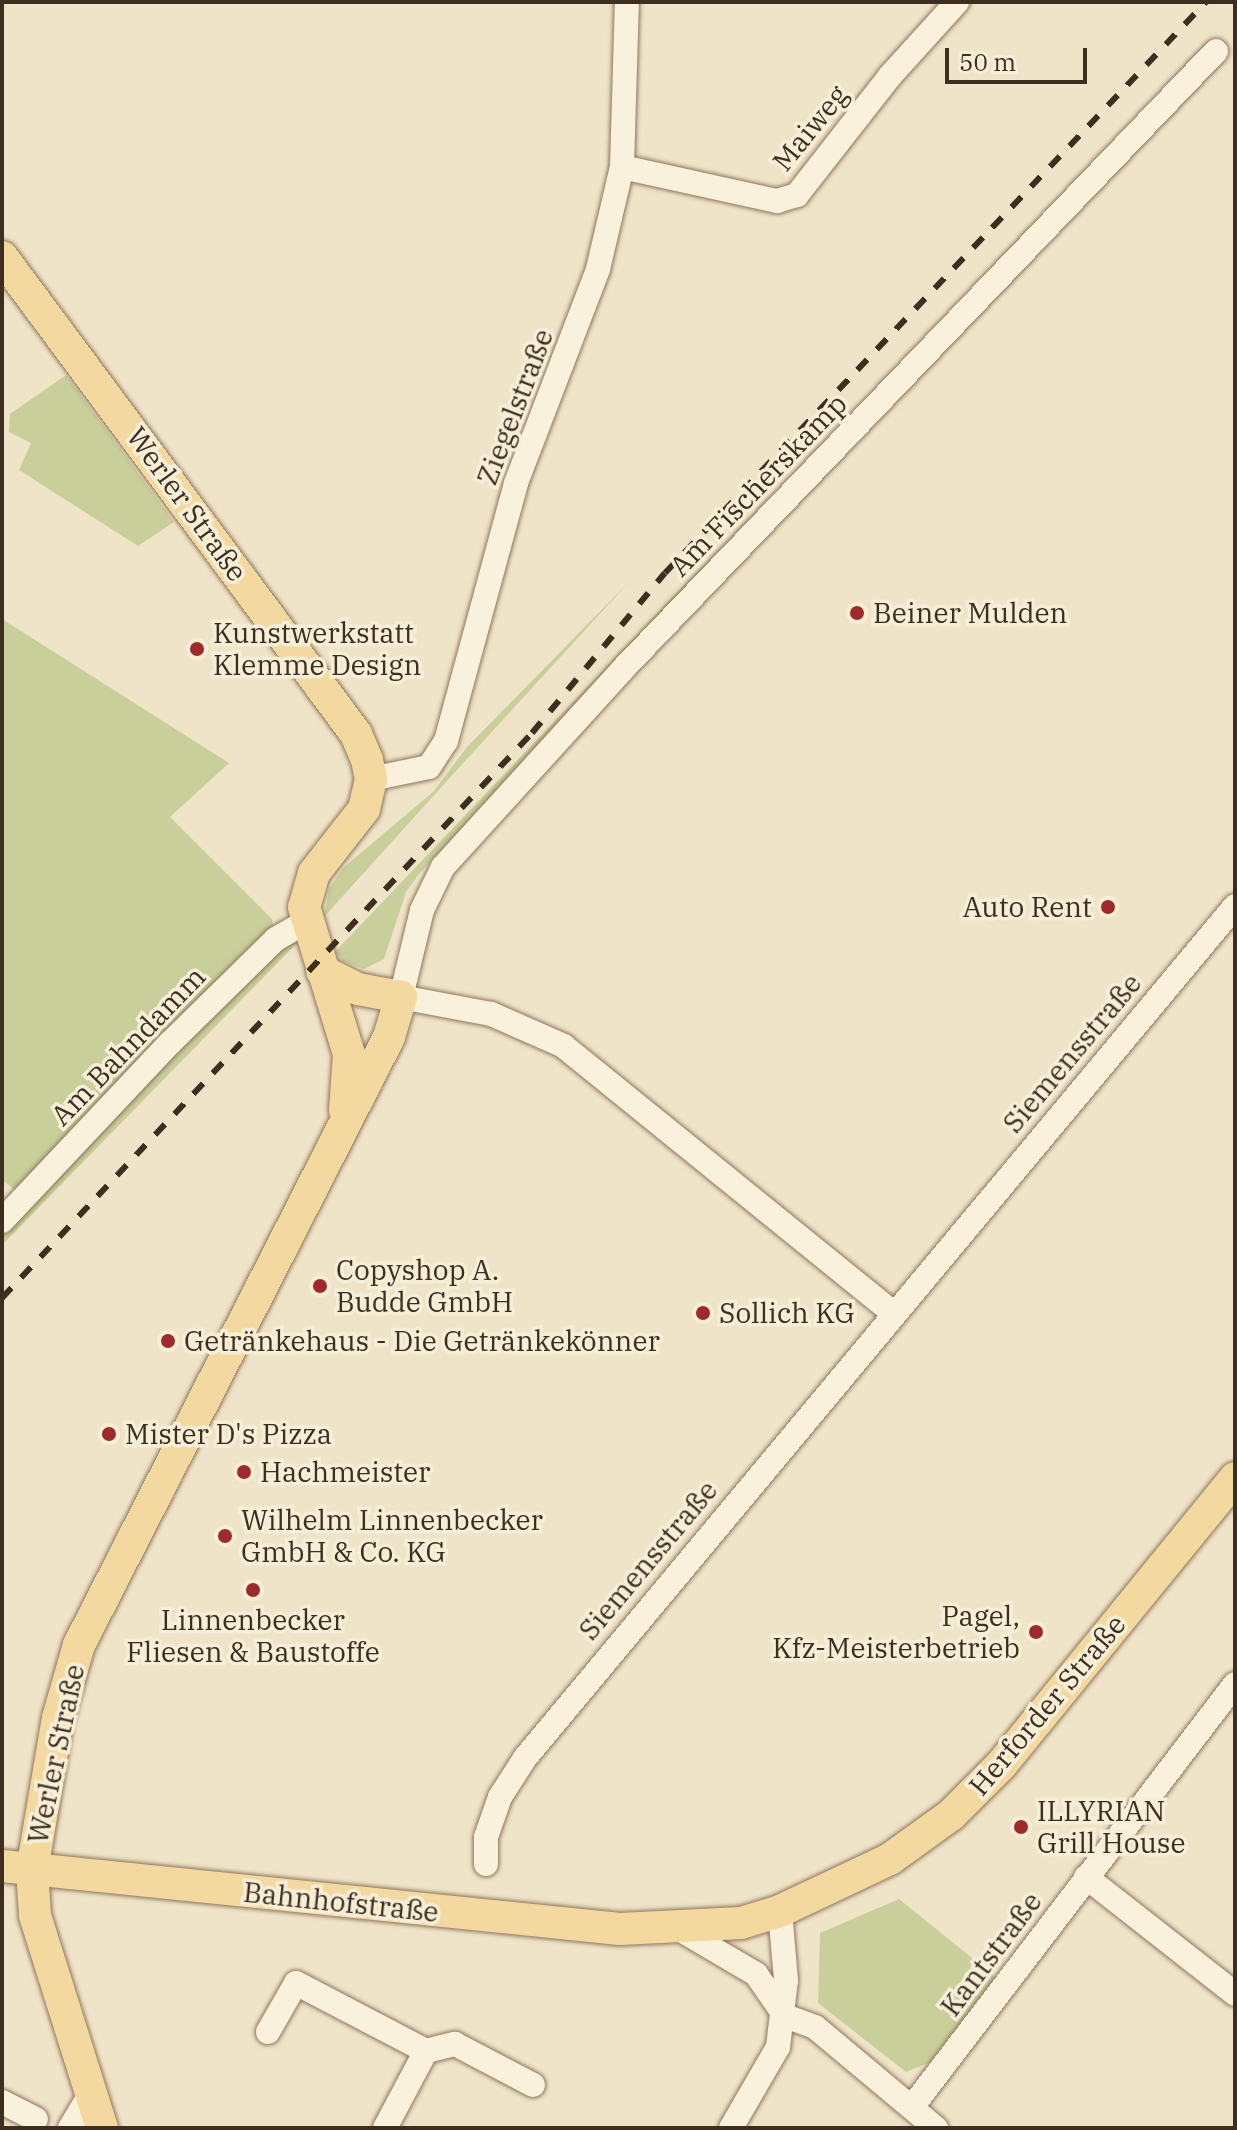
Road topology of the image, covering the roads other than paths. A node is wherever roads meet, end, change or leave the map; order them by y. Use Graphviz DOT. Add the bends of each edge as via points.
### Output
graph roads {
  1 [pos="627,2"];
  2 [pos="957,2"];
  3 [pos="1216,51"];
  4 [pos="622,167"];
  5 [pos="2,257"];
  6 [pos="371,779"];
  7 [pos="1235,906"];
  8 [pos="305,922"];
  9 [pos="322,971"];
  10 [pos="401,997"];
  11 [pos="338,1145"];
  12 [pos="2,1221"];
  13 [pos="892,1312"];
  14 [pos="1235,1478"];
  15 [pos="1235,1684"];
  16 [pos="486,1864"];
  17 [pos="17,1868"];
  18 [pos="1086,1877"];
  19 [pos="780,1911"];
  20 [pos="681,1930"];
  21 [pos="1235,1994"];
  22 [pos="785,2016"];
  23 [pos="268,2032"];
  24 [pos="426,2051"];
  25 [pos="533,2085"];
  26 [pos="89,2096"];
  27 [pos="2,2102"];
  28 [pos="912,2107"];
  29 [pos="36,2119"];
  30 [pos="70,2128"];
  31 [pos="102,2128"];
  32 [pos="385,2128"];
  33 [pos="731,2128"];
  34 [pos="936,2128"];
  1 -- 4 [label="street, Ziegelstraße"];
  2 -- 4 [label="street, Maiweg" via="890,76 797,195 777,201"];
  3 -- 10 [label="street, Am Fischerskamp" via="635,657 443,867 422,910"];
  4 -- 6 [label="street, Ziegelstraße" via="598,269 516,483 446,741 429,767"];
  5 -- 6 [label="main road, Werler Straße" via="356,734"];
  6 -- 8 [label="main road, Werler Straße" via="355,826 314,873 306,892"];
  7 -- 13 [label="street, Siemensstraße"];
  8 -- 9 [label="main road, Werler Straße"];
  8 -- 12 [label="street, Am Bahndamm" via="276,939 170,1043"];
  9 -- 10 [label="main road" via="358,989"];
  9 -- 11 [label="main road, Werler Straße" via="349,1054 350,1086"];
  10 -- 11 [label="main road, Werler Straße" via="389,1037"];
  10 -- 13 [label="street" via="491,1014 564,1046"];
  11 -- 17 [label="main road, Werler Straße" via="79,1645"];
  13 -- 16 [label="street, Siemensstraße" via="525,1758 500,1797 486,1837"];
  14 -- 19 [label="main road, Herforder Straße" via="1002,1764 951,1815 890,1859"];
  15 -- 18 [label="street, Kantstraße"];
  17 -- 20 [label="main road, Bahnhofstraße" via="572,1926"];
  17 -- 26 [label="main road, Werler Straße"];
  18 -- 21 [label="street"];
  18 -- 28 [label="street, Kantstraße"];
  19 -- 20 [label="main road, Herforder Straße" via="741,1923"];
  19 -- 22 [label="street"];
  20 -- 22 [label="street" via="756,1974"];
  22 -- 28 [label="street" via="815,2027"];
  22 -- 33 [label="street" via="778,2047"];
  23 -- 24 [label="street" via="296,1983"];
  24 -- 25 [label="street" via="455,2044"];
  24 -- 32 [label="street"];
  26 -- 30 [label="street"];
  26 -- 31 [label="main road, Werler Straße"];
  27 -- 29 [label="street"];
  28 -- 34 [label="street"];
}
